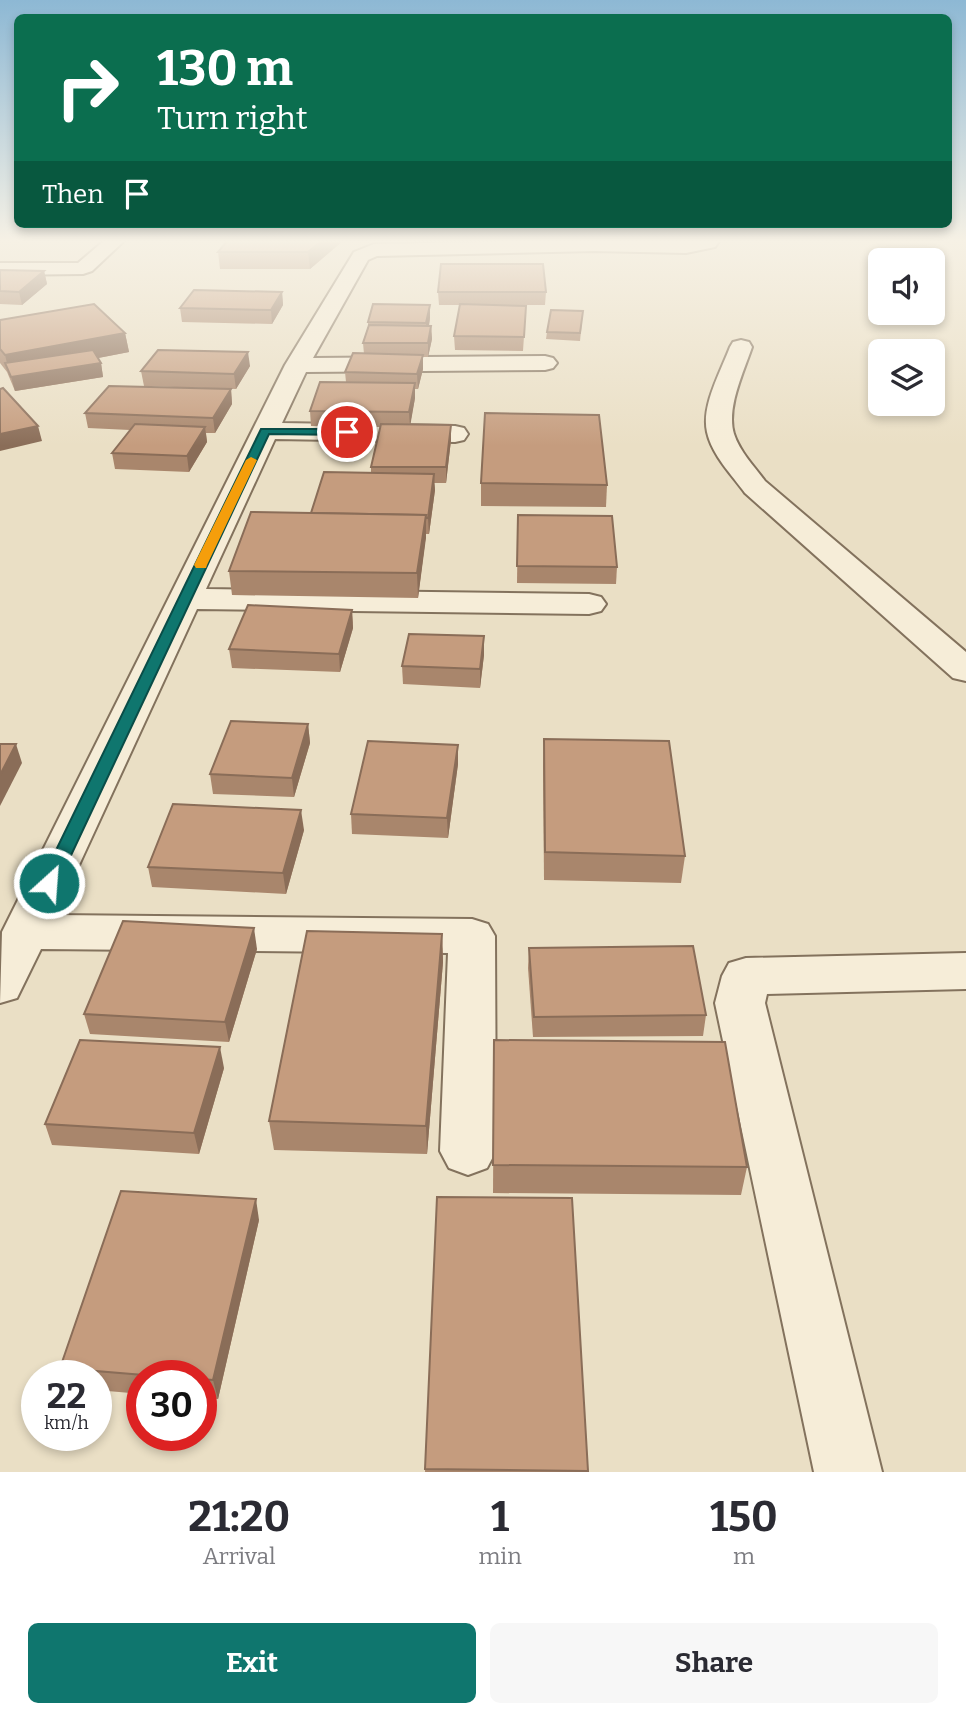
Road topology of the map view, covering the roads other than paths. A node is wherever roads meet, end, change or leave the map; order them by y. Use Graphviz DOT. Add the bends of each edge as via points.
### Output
graph roads {
  1 [pos="330,309"];
  2 [pos="741,346"];
  3 [pos="545,363"];
  4 [pos="297,365"];
  5 [pos="265,431"];
  6 [pos="455,434"];
  7 [pos="185,599"];
  8 [pos="589,604"];
  9 [pos="966,670"];
  10 [pos="25,932"];
  11 [pos="966,971"];
  12 [pos="0,985"];
  13 [pos="468,1150"];
  14 [pos="848,1472"];
  1 -- 4 [label="street"];
  2 -- 9 [label="street" via="719,429 741,468 755,487"];
  3 -- 4 [label="street"];
  4 -- 5 [label="street"];
  5 -- 6 [label="street"];
  5 -- 7 [label="street"];
  7 -- 8 [label="street"];
  7 -- 10 [label="street"];
  10 -- 12 [label="street"];
  10 -- 13 [label="street" via="471,936"];
  11 -- 14 [label="street" via="746,976 740,1003"];
}
